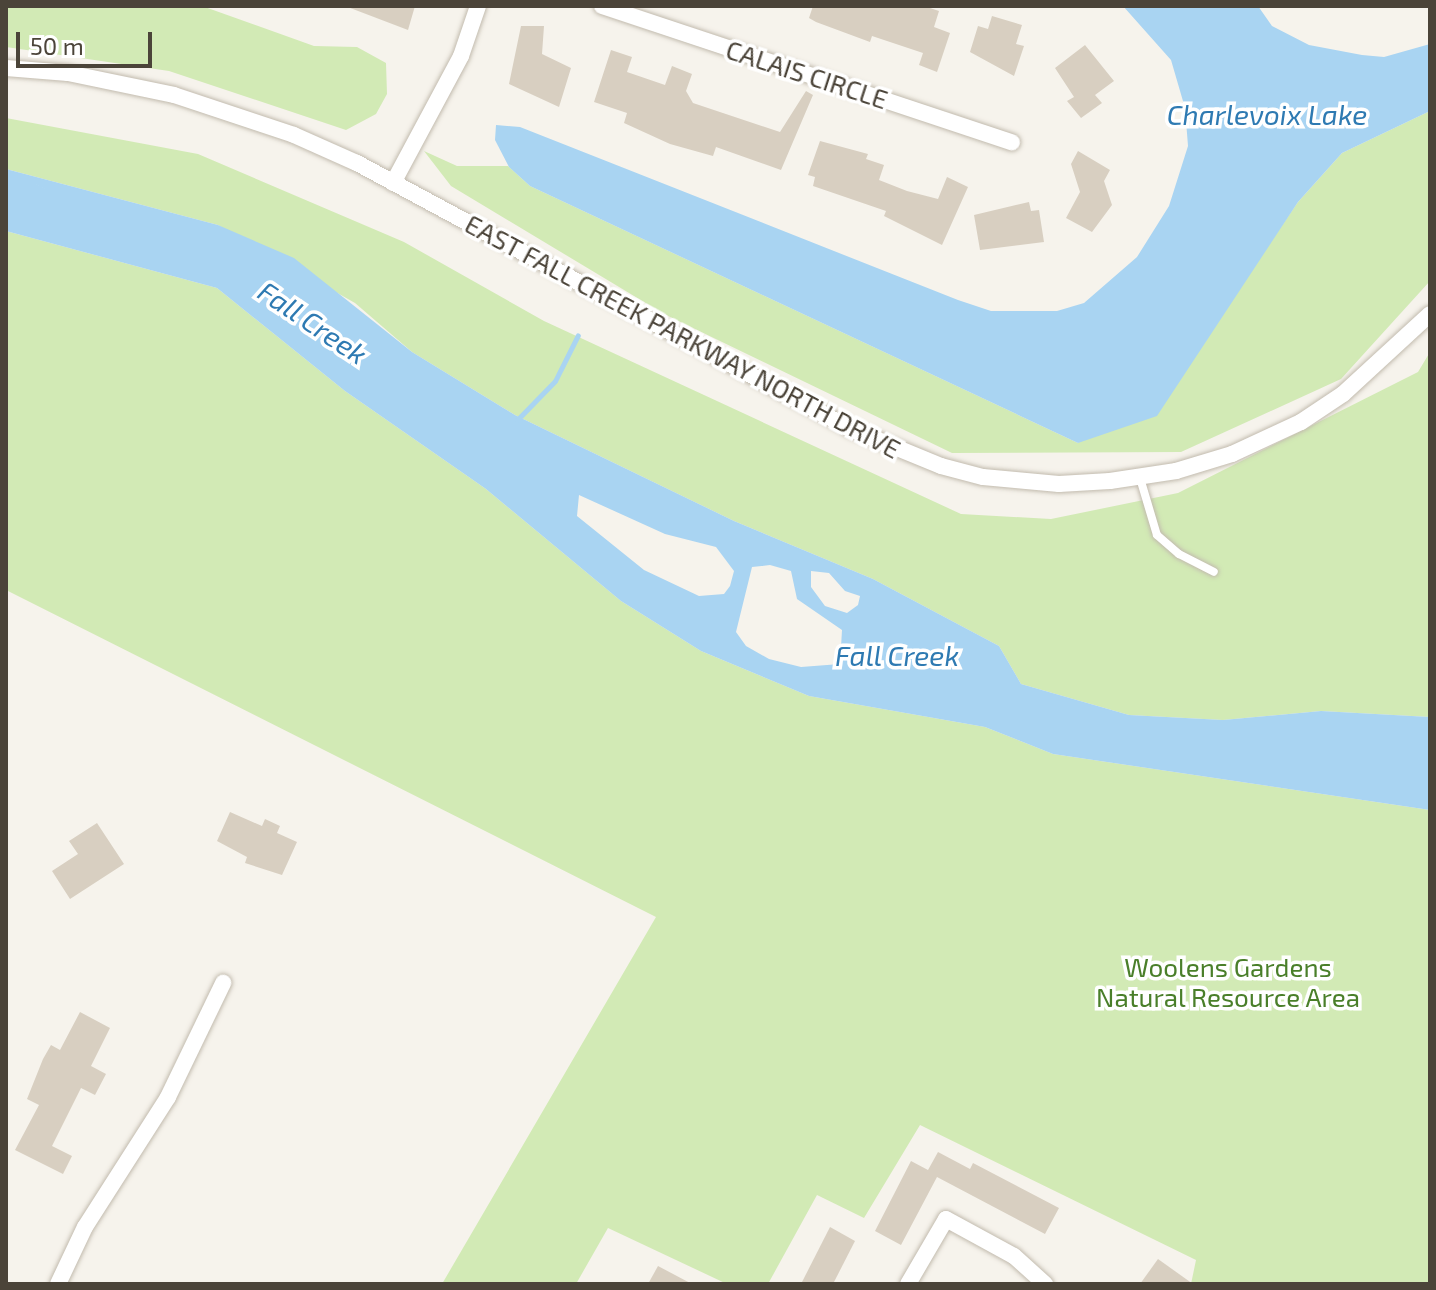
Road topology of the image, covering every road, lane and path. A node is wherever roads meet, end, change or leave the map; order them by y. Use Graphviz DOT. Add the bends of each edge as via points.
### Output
graph roads {
  1 [pos="478,6"];
  2 [pos="602,6"];
  3 [pos="6,68"];
  4 [pos="1012,142"];
  5 [pos="393,183"];
  6 [pos="1430,314"];
  7 [pos="1140,478"];
  8 [pos="1214,572"];
  9 [pos="223,983"];
  10 [pos="58,1284"];
  11 [pos="908,1284"];
  12 [pos="1045,1284"];
  1 -- 5 [label="street" via="461,56"];
  2 -- 4 [label="street, CALAIS CIRCLE"];
  3 -- 5 [label="street, EAST FALL CREEK PARKWAY NORTH DRIVE" via="68,73 191,99 294,135"];
  5 -- 7 [label="street, EAST FALL CREEK PARKWAY NORTH DRIVE" via="851,429 908,454 1017,482"];
  6 -- 7 [label="street, EAST FALL CREEK PARKWAY NORTH DRIVE" via="1369,374 1301,422 1208,462"];
  7 -- 8 [label="lane" via="1157,535"];
  9 -- 10 [label="street" via="168,1097 85,1227"];
  11 -- 12 [label="street" via="946,1219 1014,1256"];
}
